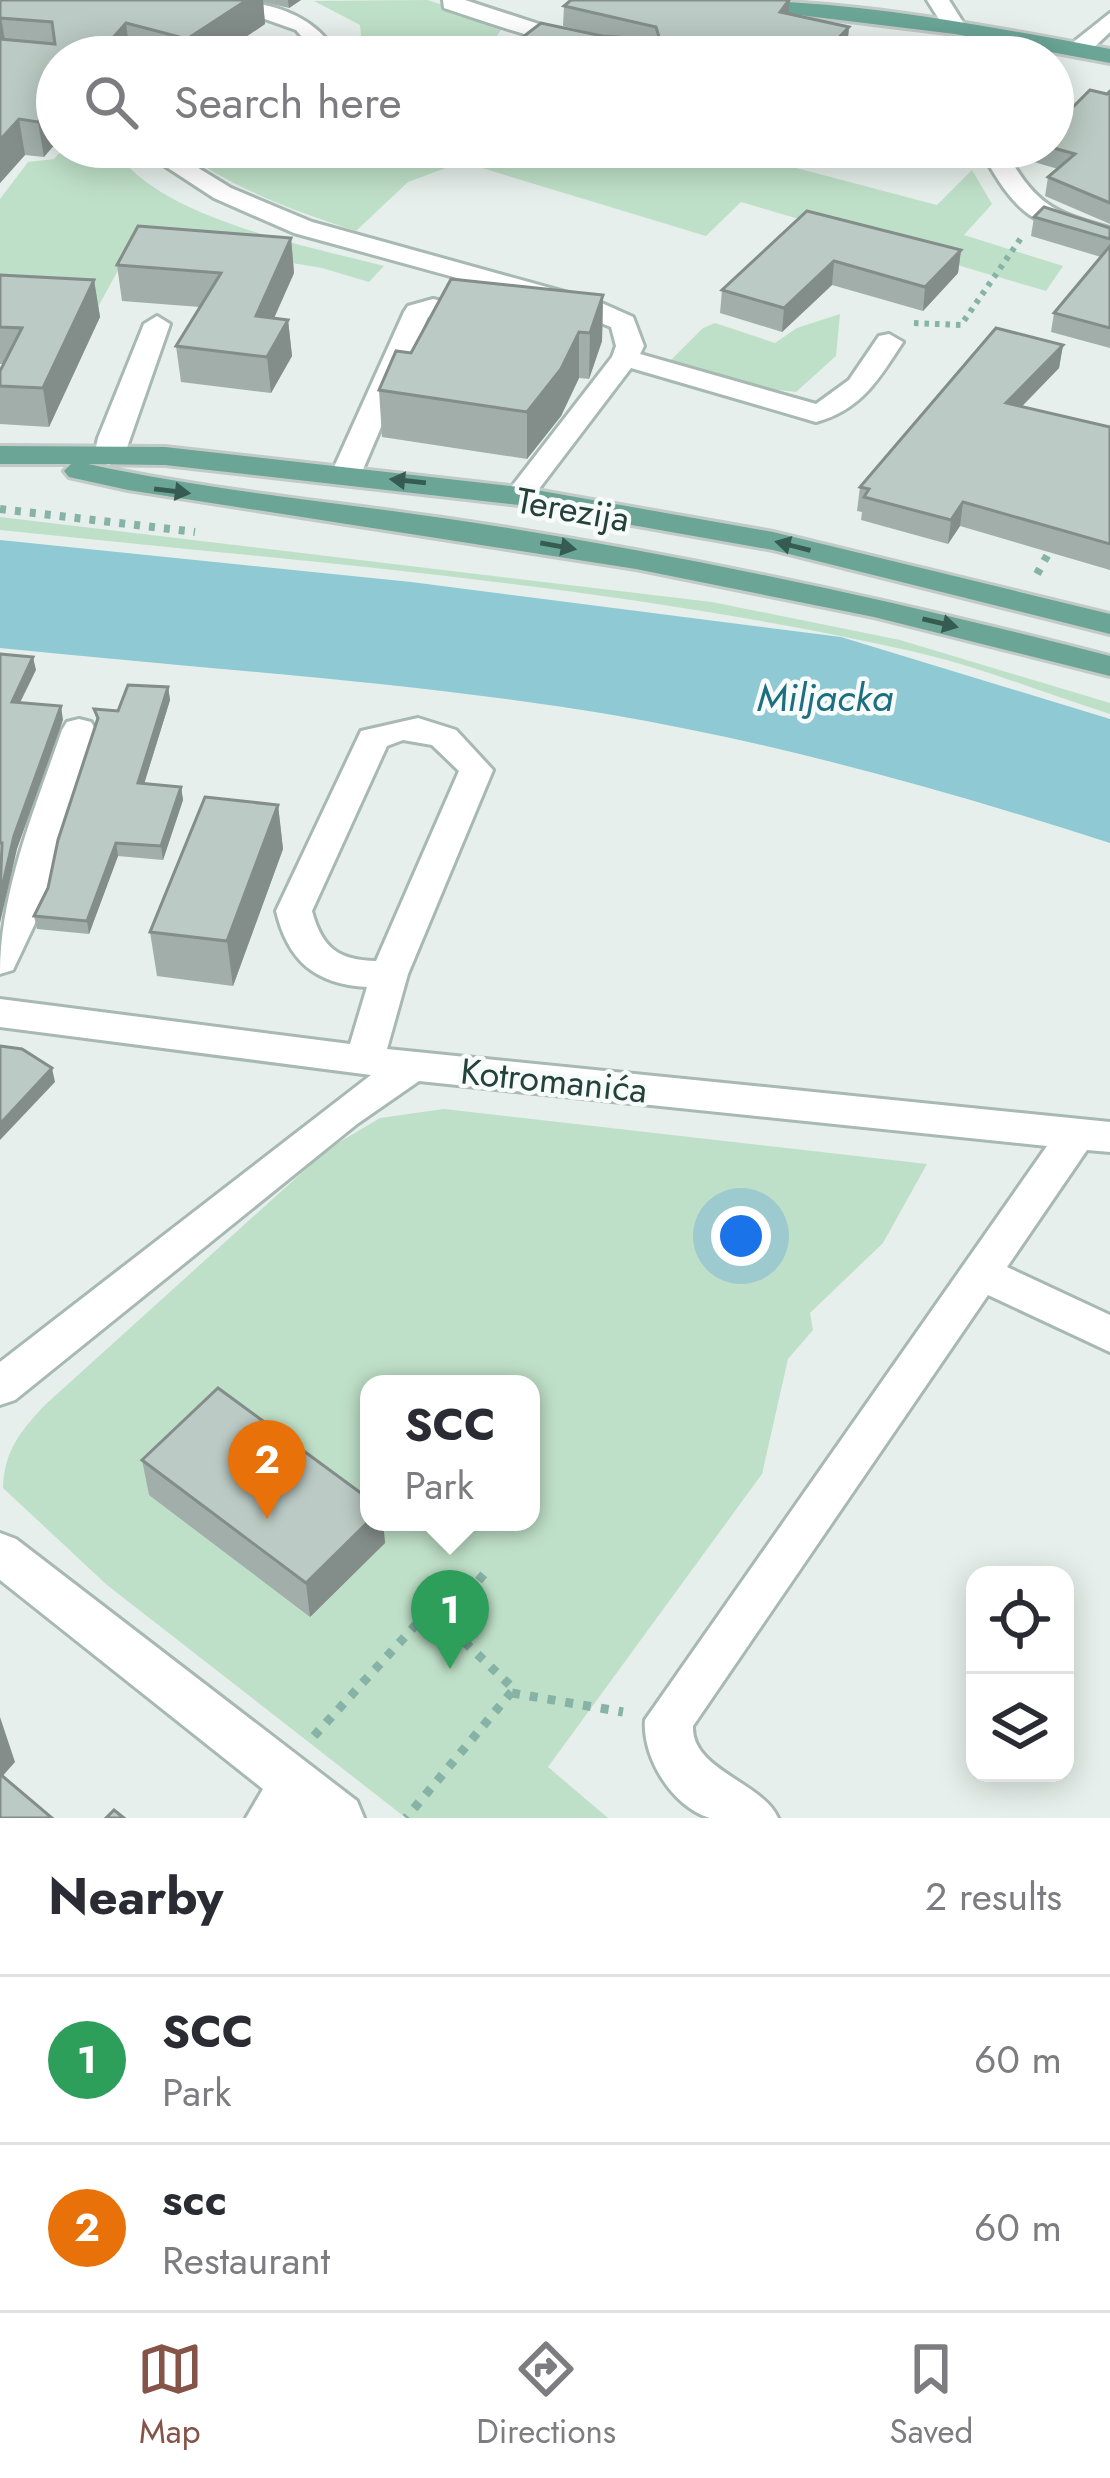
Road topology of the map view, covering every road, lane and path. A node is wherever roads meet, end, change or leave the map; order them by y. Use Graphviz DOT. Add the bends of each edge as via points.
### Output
graph roads {
  1 [pos="222,0"];
  2 [pos="733,0"];
  3 [pos="938,0"];
  4 [pos="452,3"];
  5 [pos="1110,20"];
  6 [pos="955,27"];
  7 [pos="313,36"];
  8 [pos="557,36"];
  9 [pos="1005,36"];
  10 [pos="1074,48"];
  11 [pos="1078,49"];
  12 [pos="1110,56"];
  13 [pos="175,168"];
  14 [pos="1002,168"];
  15 [pos="1036,215"];
  16 [pos="1110,236"];
  17 [pos="471,315"];
  18 [pos="157,324"];
  19 [pos="889,343"];
  20 [pos="625,358"];
  21 [pos="8,456"];
  22 [pos="110,456"];
  23 [pos="346,474"];
  24 [pos="520,496"];
  25 [pos="1060,531"];
  26 [pos="1022,602"];
  27 [pos="1110,625"];
  28 [pos="1110,667"];
  29 [pos="79,730"];
  30 [pos="0,961"];
  31 [pos="389,974"];
  32 [pos="0,1013"];
  33 [pos="364,1059"];
  34 [pos="412,1066"];
  35 [pos="1094,1135"];
  36 [pos="983,1274"];
  37 [pos="1110,1335"];
  38 [pos="0,1387"];
  39 [pos="0,1553"];
  40 [pos="489,1568"];
  41 [pos="444,1622"];
  42 [pos="512,1693"];
  43 [pos="669,1720"];
  44 [pos="283,1792"];
  45 [pos="339,1818"];
  46 [pos="406,1818"];
  47 [pos="753,1818"];
  1 -- 7 [label="street" via="304,25"];
  2 -- 6 [label="main road"];
  3 -- 6 [label="street"];
  4 -- 8 [label="street"];
  5 -- 11 [label="street"];
  6 -- 9 [label="main road"];
  10 -- 11 [label="main road"];
  11 -- 12 [label="main road"];
  13 -- 20 [label="street" via="266,214 591,305 623,323"];
  14 -- 15 [label="street"];
  15 -- 16 [label="street"];
  15 -- 19 [label="path" via="961,325 916,322"];
  17 -- 23 [label="street" via="417,312"];
  18 -- 22 [label="street"];
  19 -- 20 [label="street" via="852,398 816,413"];
  20 -- 24 [label="street"];
  21 -- 22 [label="main road, Terezija"];
  21 -- 28 [label="main road, Terezija, one-way" via="152,488 410,521 771,584"];
  22 -- 23 [label="main road, Terezija"];
  24 -- 23 [label="main road, Terezija, one-way"];
  26 -- 24 [label="main road, Terezija, one-way" via="773,541"];
  25 -- 26 [label="path"];
  26 -- 27 [label="main road, Terezija"];
  29 -- 30 [label="street" via="28,900"];
  31 -- 31 [label="street" via="476,770 450,738 421,728 374,739 294,911 298,932 324,967"];
  31 -- 33 [label="street"];
  32 -- 33 [label="street, Kotromanića"];
  33 -- 34 [label="street, Kotromanića"];
  34 -- 35 [label="street, Kotromanića"];
  34 -- 38 [label="street"];
  35 -- 36 [label="street"];
  36 -- 37 [label="street"];
  36 -- 43 [label="street"];
  39 -- 44 [label="street"];
  40 -- 41 [label="path"];
  41 -- 42 [label="path" via="512,1684"];
  41 -- 44 [label="path" via="433,1612 423,1617"];
  42 -- 43 [label="path"];
  42 -- 46 [label="path"];
  43 -- 47 [label="street" via="665,1738 674,1760"];
  44 -- 45 [label="street"];
}
